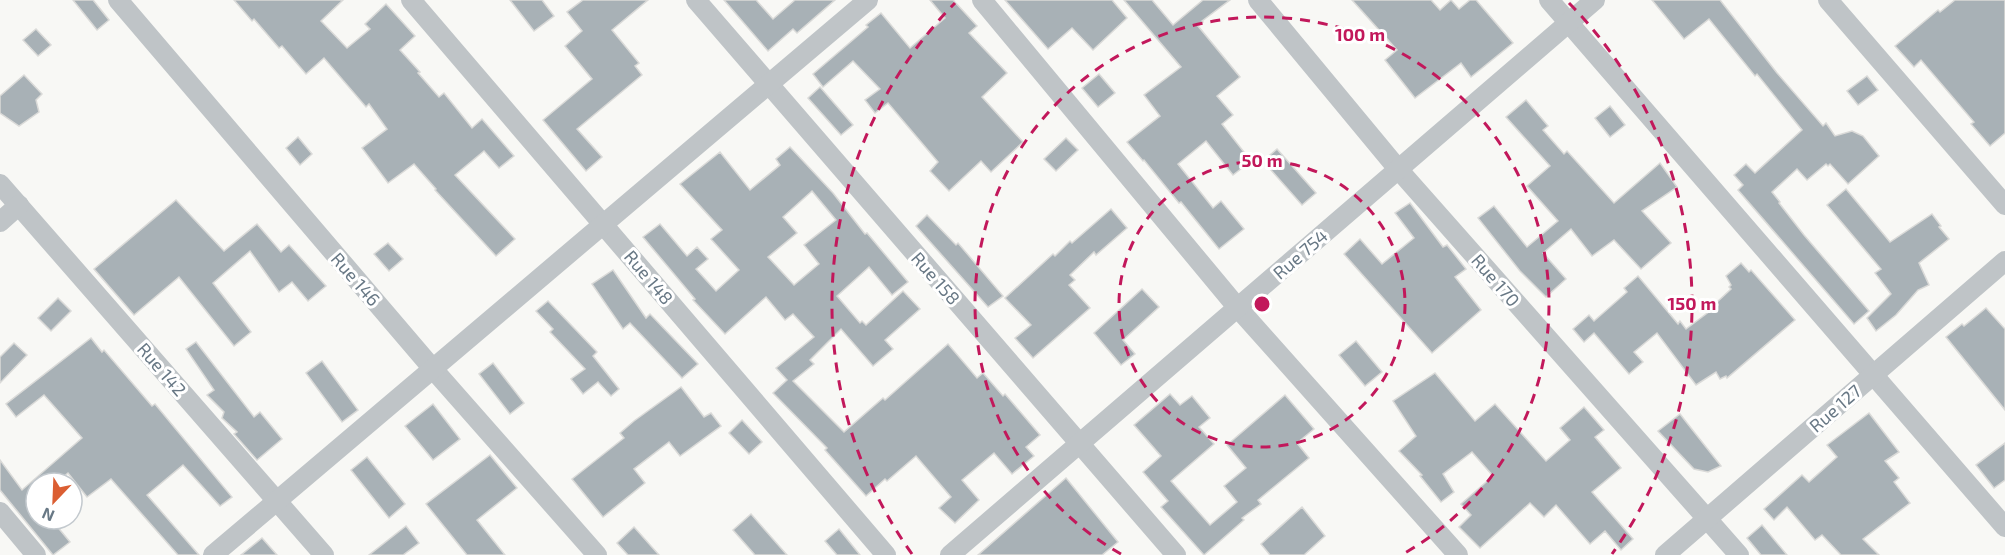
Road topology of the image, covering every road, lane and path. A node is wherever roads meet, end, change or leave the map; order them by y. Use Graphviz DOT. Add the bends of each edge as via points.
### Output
graph roads {
  1 [pos="118,0"];
  2 [pos="411,0"];
  3 [pos="696,0"];
  4 [pos="868,0"];
  5 [pos="982,0"];
  6 [pos="1258,0"];
  7 [pos="1549,0"];
  8 [pos="1594,0"];
  9 [pos="1828,0"];
  10 [pos="1569,22"];
  11 [pos="768,85"];
  12 [pos="1398,169"];
  13 [pos="0,184"];
  14 [pos="19,206"];
  15 [pos="2005,206"];
  16 [pos="0,222"];
  17 [pos="604,224"];
  18 [pos="2005,261"];
  19 [pos="1237,307"];
  20 [pos="433,369"];
  21 [pos="1873,375"];
  22 [pos="1079,444"];
  23 [pos="277,500"];
  24 [pos="0,512"];
  25 [pos="1707,519"];
  26 [pos="2005,527"];
  27 [pos="36,555"];
  28 [pos="213,555"];
  29 [pos="324,555"];
  30 [pos="597,555"];
  31 [pos="886,555"];
  32 [pos="950,555"];
  33 [pos="1176,555"];
  34 [pos="1458,555"];
  35 [pos="1665,555"];
  36 [pos="1739,555"];
  1 -- 20 [label="street, Rue 146"];
  2 -- 17 [label="street, Rue 148"];
  3 -- 11 [label="street, Rue 158"];
  4 -- 11 [label="street"];
  5 -- 19 [label="street"];
  6 -- 12 [label="street, Rue 170"];
  7 -- 10 [label="street"];
  8 -- 10 [label="street, Rue 754"];
  9 -- 15 [label="street"];
  10 -- 12 [label="street, Rue 754"];
  10 -- 21 [label="street"];
  11 -- 17 [label="street"];
  11 -- 22 [label="street, Rue 158"];
  12 -- 19 [label="street, Rue 754"];
  12 -- 25 [label="street, Rue 170"];
  13 -- 14 [label="street, Rue 142"];
  14 -- 16 [label="street"];
  14 -- 23 [label="street, Rue 142"];
  17 -- 20 [label="street"];
  17 -- 31 [label="street, Rue 148"];
  18 -- 21 [label="street, Rue 127"];
  19 -- 22 [label="street, Rue 754"];
  19 -- 34 [label="street"];
  20 -- 23 [label="street"];
  20 -- 30 [label="street, Rue 146"];
  21 -- 25 [label="street, Rue 127"];
  21 -- 26 [label="street"];
  22 -- 32 [label="street, Rue 754"];
  22 -- 33 [label="street, Rue 158"];
  23 -- 28 [label="street"];
  23 -- 29 [label="street, Rue 142"];
  24 -- 27 [label="street"];
  25 -- 35 [label="street, Rue 127"];
  25 -- 36 [label="street, Rue 170"];
}
